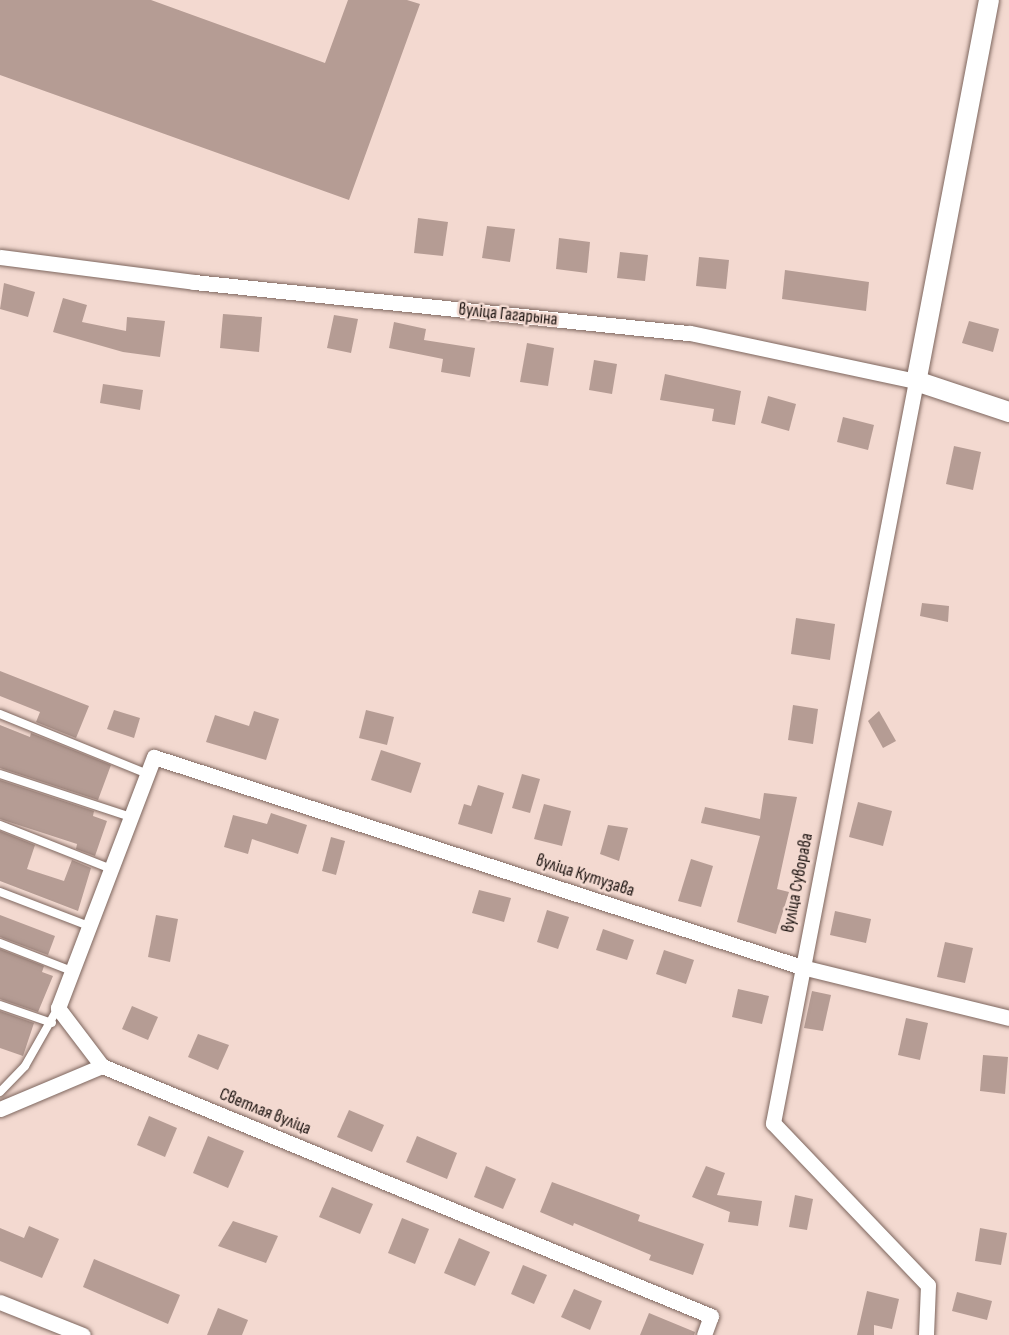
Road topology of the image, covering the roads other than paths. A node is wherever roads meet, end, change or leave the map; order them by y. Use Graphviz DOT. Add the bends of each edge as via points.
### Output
graph roads {
  1 [pos="989,0"];
  2 [pos="0,257"];
  3 [pos="916,381"];
  4 [pos="1009,412"];
  5 [pos="0,714"];
  6 [pos="0,774"];
  7 [pos="148,774"];
  8 [pos="131,817"];
  9 [pos="0,825"];
  10 [pos="111,869"];
  11 [pos="0,891"];
  12 [pos="89,926"];
  13 [pos="0,943"];
  14 [pos="802,967"];
  15 [pos="72,971"];
  16 [pos="0,1005"];
  17 [pos="58,1008"];
  18 [pos="1009,1018"];
  19 [pos="52,1023"];
  20 [pos="102,1066"];
  21 [pos="0,1092"];
  22 [pos="0,1108"];
  23 [pos="0,1302"];
  24 [pos="82,1335"];
  25 [pos="704,1335"];
  26 [pos="926,1335"];
  1 -- 3 [label="street"];
  2 -- 3 [label="street, вуліца Гагарына" via="194,282 690,333"];
  3 -- 4 [label="street, вуліца Гагарына"];
  3 -- 14 [label="street, вуліца Суворава"];
  5 -- 7 [label="lane"];
  6 -- 8 [label="lane"];
  7 -- 8 [label="street"];
  7 -- 14 [label="street, вуліца Кутузава" via="154,757"];
  8 -- 10 [label="street"];
  9 -- 10 [label="lane"];
  10 -- 12 [label="street"];
  11 -- 12 [label="lane"];
  12 -- 15 [label="street"];
  13 -- 15 [label="lane"];
  14 -- 18 [label="street, вуліца Кутузава"];
  14 -- 26 [label="street, вуліца Суворава" via="773,1123 928,1285"];
  15 -- 17 [label="street"];
  16 -- 19 [label="lane"];
  17 -- 19 [label="lane"];
  17 -- 20 [label="street"];
  19 -- 21 [label="lane" via="25,1066"];
  20 -- 22 [label="street"];
  20 -- 25 [label="street, Светлая вуліца" via="711,1316"];
  23 -- 24 [label="street"];
}
